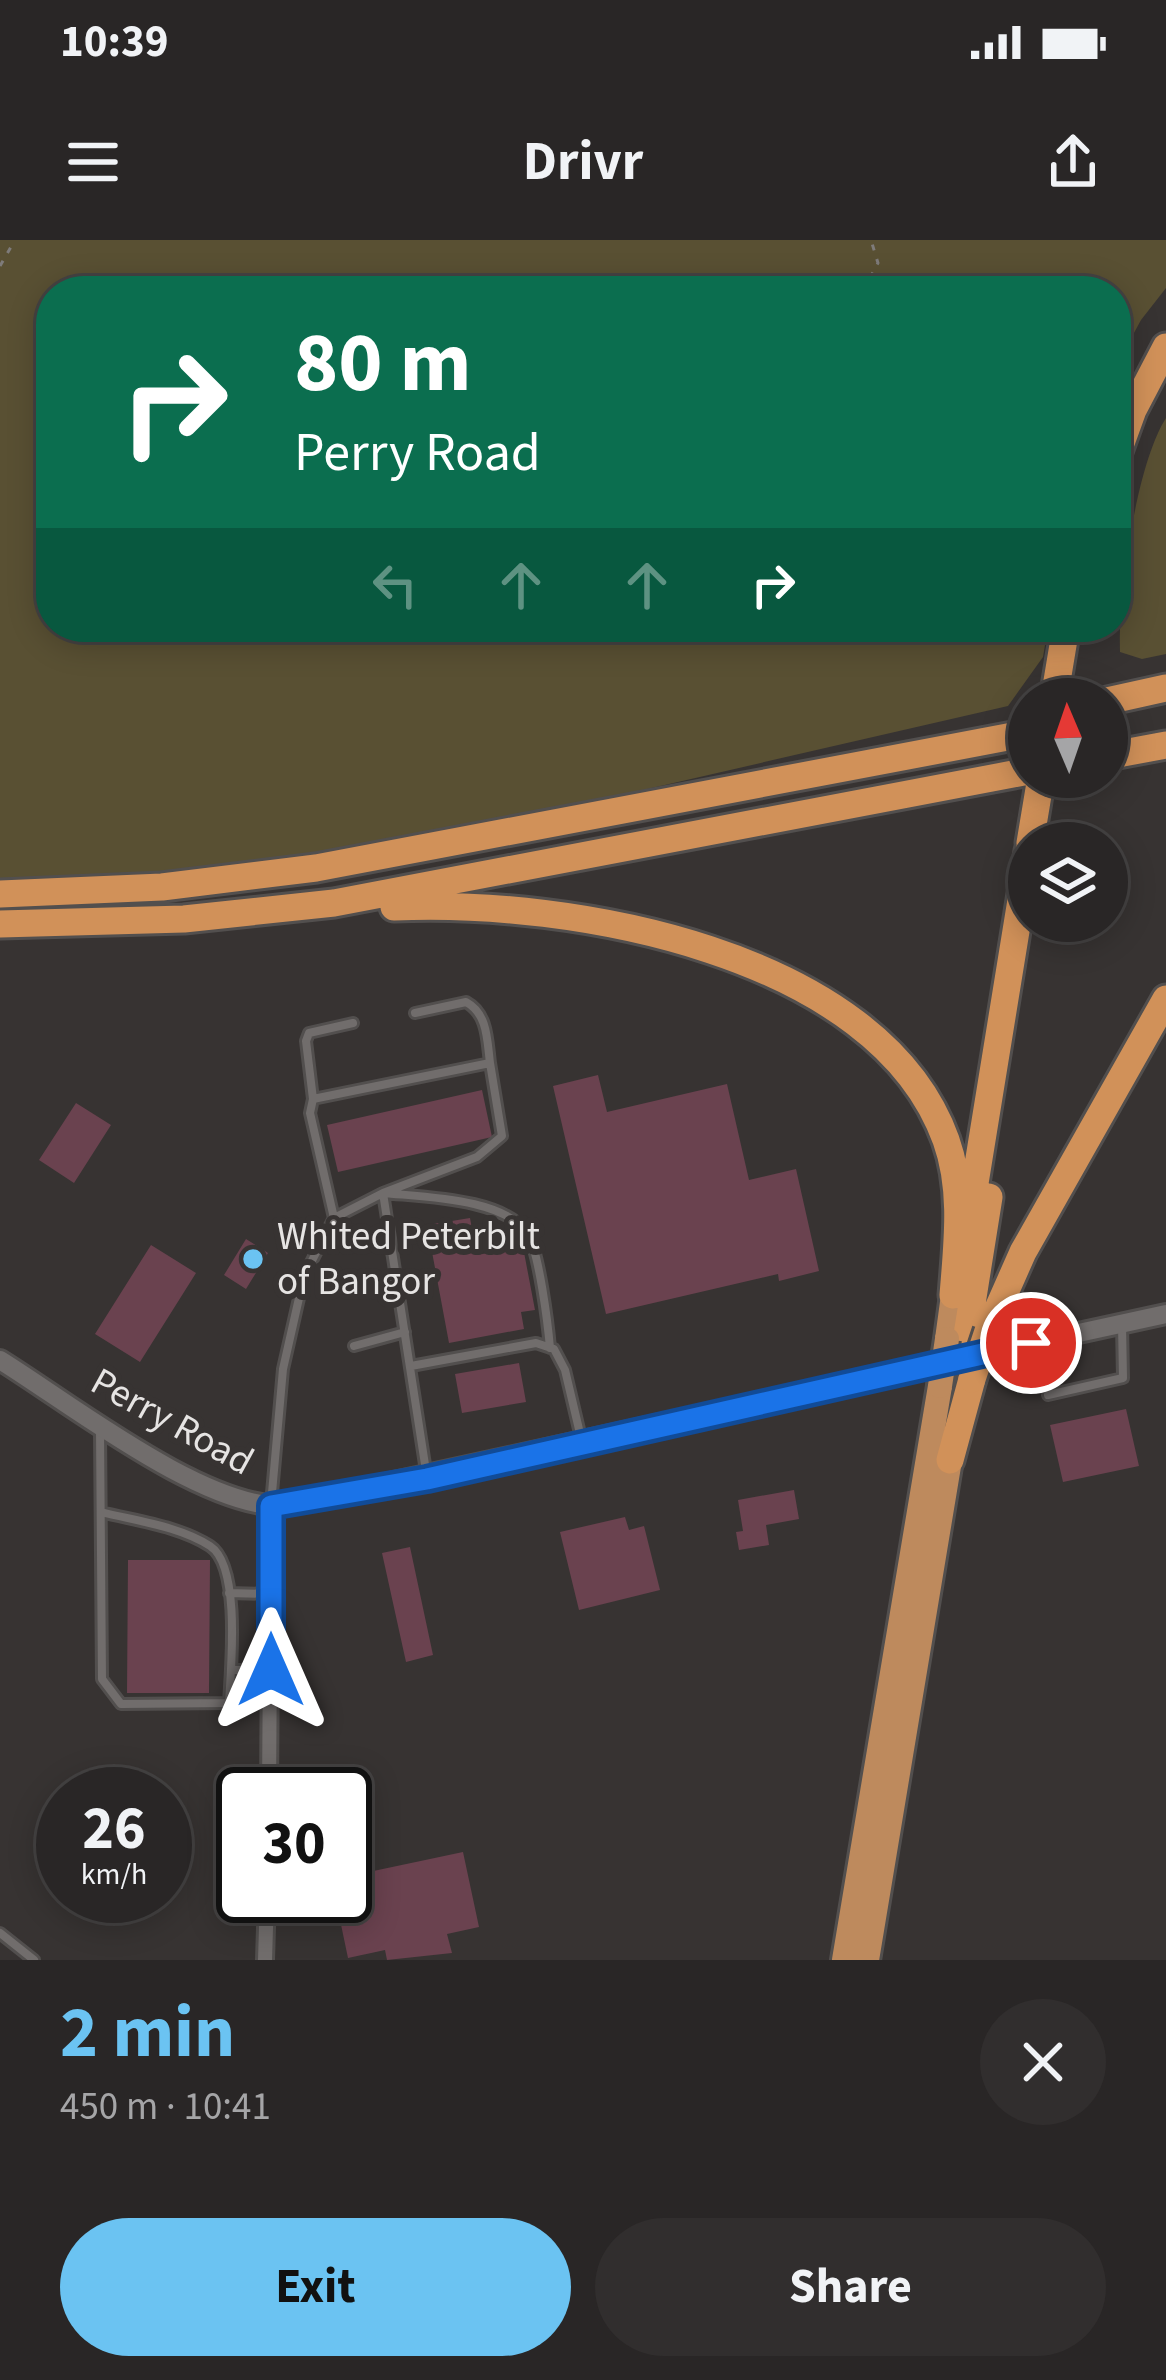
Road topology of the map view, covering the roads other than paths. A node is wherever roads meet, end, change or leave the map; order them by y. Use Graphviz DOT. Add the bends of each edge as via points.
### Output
graph roads {
  1 [pos="1166,322"];
  2 [pos="1166,347"];
  3 [pos="1131,386"];
  4 [pos="1131,416"];
  5 [pos="1073,646"];
  6 [pos="1062,678"];
  7 [pos="1071,678"];
  8 [pos="1166,688"];
  9 [pos="1128,696"];
  10 [pos="1166,706"];
  11 [pos="1128,714"];
  12 [pos="1008,725"];
  13 [pos="1008,737"];
  14 [pos="1166,745"];
  15 [pos="1128,752"];
  16 [pos="902,758"];
  17 [pos="1008,775"];
  18 [pos="0,894"];
  19 [pos="234,915"];
  20 [pos="0,924"];
  21 [pos="1018,942"];
  22 [pos="1031,942"];
  23 [pos="1166,998"];
  24 [pos="415,1013"];
  25 [pos="353,1023"];
  26 [pos="490,1063"];
  27 [pos="313,1099"];
  28 [pos="383,1193"];
  29 [pos="334,1217"];
  30 [pos="953,1295"];
  31 [pos="1166,1314"];
  32 [pos="1122,1323"];
  33 [pos="405,1332"];
  34 [pos="967,1335"];
  35 [pos="354,1346"];
  36 [pos="550,1348"];
  37 [pos="0,1360"];
  38 [pos="410,1366"];
  39 [pos="957,1382"];
  40 [pos="1048,1395"];
  41 [pos="100,1423"];
  42 [pos="583,1443"];
  43 [pos="950,1460"];
  44 [pos="427,1479"];
  45 [pos="271,1506"];
  46 [pos="101,1512"];
  47 [pos="230,1593"];
  48 [pos="271,1594"];
  49 [pos="230,1670"];
  50 [pos="271,1670"];
  51 [pos="269,1767"];
  52 [pos="267,1923"];
  53 [pos="0,1934"];
  54 [pos="34,1960"];
  55 [pos="266,1960"];
  56 [pos="844,1960"];
  57 [pos="867,1960"];
  1 -- 3 [label="highway"];
  2 -- 4 [label="highway"];
  5 -- 6 [label="highway"];
  5 -- 7 [label="highway"];
  8 -- 9 [label="highway"];
  10 -- 11 [label="highway"];
  12 -- 16 [label="highway"];
  13 -- 16 [label="highway"];
  14 -- 15 [label="highway"];
  16 -- 18 [label="highway" via="264,875"];
  17 -- 19 [label="highway" via="432,886"];
  19 -- 20 [label="highway"];
  19 -- 30 [label="highway" via="448,906 542,912 668,938 799,990 889,1054 938,1122 956,1183"];
  21 -- 30 [label="highway"];
  22 -- 34 [label="highway"];
  23 -- 34 [label="highway" via="1023,1252"];
  24 -- 26 [label="lane" via="476,1007"];
  25 -- 27 [label="lane" via="309,1033"];
  26 -- 27 [label="lane"];
  26 -- 28 [label="lane" via="502,1136 477,1157"];
  27 -- 29 [label="lane"];
  28 -- 29 [label="lane"];
  28 -- 33 [label="lane"];
  28 -- 36 [label="lane" via="477,1205 529,1235"];
  29 -- 45 [label="lane" via="304,1276 283,1369"];
  30 -- 34 [label="highway"];
  31 -- 32 [label="street, Perry Road"];
  32 -- 40 [label="lane" via="1123,1378"];
  32 -- 42 [label="street, Perry Road"];
  33 -- 35 [label="lane"];
  33 -- 38 [label="lane"];
  34 -- 39 [label="highway, bridge"];
  34 -- 39 [label="highway, bridge"];
  36 -- 38 [label="lane" via="536,1343"];
  36 -- 42 [label="lane" via="566,1370"];
  37 -- 41 [label="street, Perry Road"];
  38 -- 44 [label="lane"];
  39 -- 43 [label="highway"];
  39 -- 56 [label="highway"];
  41 -- 45 [label="street, Perry Road" via="205,1486"];
  41 -- 46 [label="lane"];
  42 -- 44 [label="street, Perry Road"];
  43 -- 57 [label="highway"];
  44 -- 45 [label="street, Perry Road"];
  45 -- 48 [label="street"];
  46 -- 47 [label="lane" via="215,1549"];
  46 -- 49 [label="lane" via="102,1678 121,1704 229,1703"];
  47 -- 48 [label="lane"];
  47 -- 49 [label="lane"];
  48 -- 50 [label="street"];
  49 -- 50 [label="lane"];
  50 -- 51 [label="street"];
  52 -- 55 [label="street"];
  53 -- 54 [label="lane"];
}
